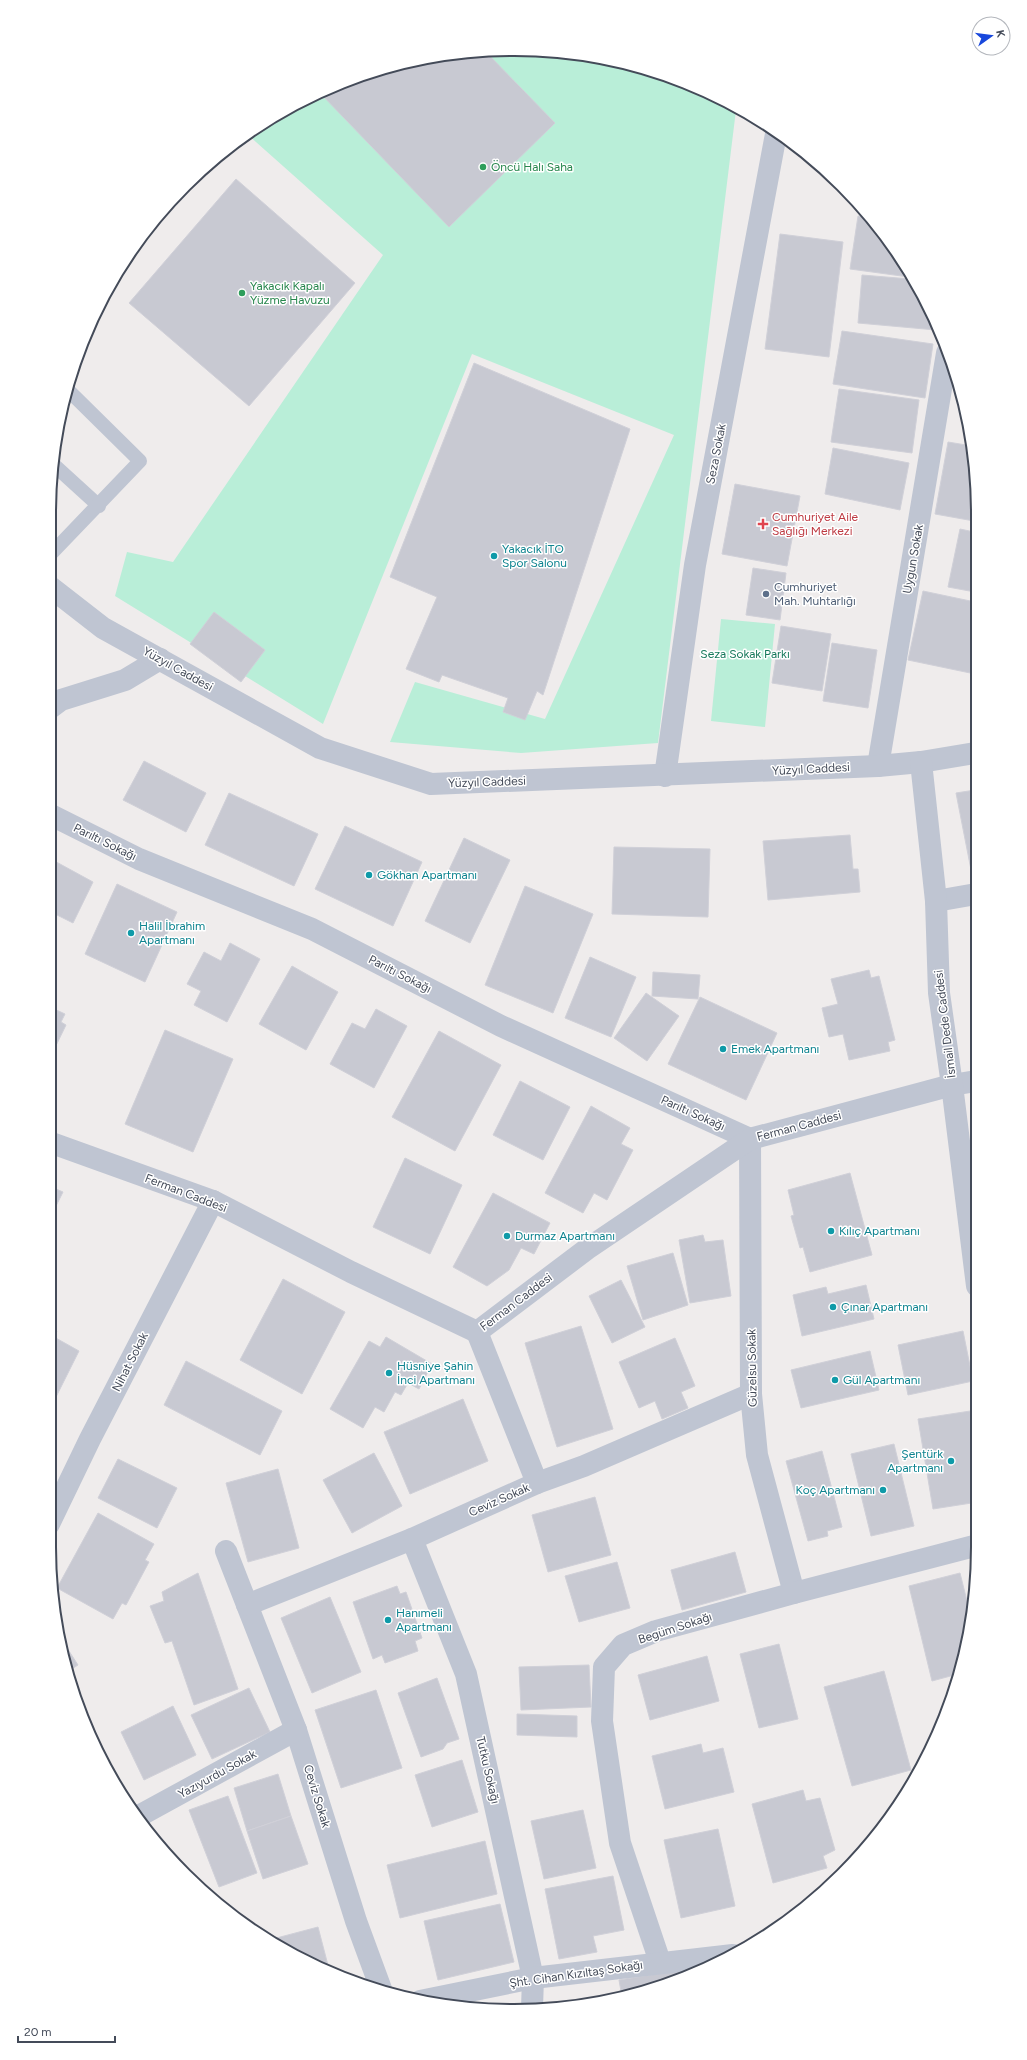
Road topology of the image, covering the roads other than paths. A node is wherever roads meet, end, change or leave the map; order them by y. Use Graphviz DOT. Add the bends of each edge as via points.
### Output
graph roads {
  1 [pos="775,138"];
  2 [pos="945,362"];
  3 [pos="72,394"];
  4 [pos="58,469"];
  5 [pos="99,506"];
  6 [pos="56,549"];
  7 [pos="56,591"];
  8 [pos="160,659"];
  9 [pos="56,704"];
  10 [pos="971,754"];
  11 [pos="921,762"];
  12 [pos="878,766"];
  13 [pos="665,776"];
  14 [pos="56,818"];
  15 [pos="971,895"];
  16 [pos="936,901"];
  17 [pos="971,1082"];
  18 [pos="952,1085"];
  19 [pos="750,1139"];
  20 [pos="56,1145"];
  21 [pos="213,1201"];
  22 [pos="971,1235"];
  23 [pos="477,1332"];
  24 [pos="751,1394"];
  25 [pos="537,1483"];
  26 [pos="56,1509"];
  27 [pos="412,1539"];
  28 [pos="971,1547"];
  29 [pos="226,1551"];
  30 [pos="794,1593"];
  31 [pos="247,1605"];
  32 [pos="296,1730"];
  33 [pos="143,1814"];
  34 [pos="717,1957"];
  35 [pos="660,1962"];
  36 [pos="533,1978"];
  37 [pos="378,1983"];
  38 [pos="438,1997"];
  39 [pos="532,2003"];
  1 -- 13 [label="street, Seza Sokak" via="695,565"];
  2 -- 12 [label="street, Uygun Sokak"];
  3 -- 5 [label="lane" via="140,461"];
  4 -- 5 [label="lane"];
  5 -- 6 [label="lane"];
  7 -- 8 [label="street, Yüzyıl Caddesi" via="103,628"];
  8 -- 9 [label="street" via="125,680"];
  8 -- 13 [label="street, Yüzyıl Caddesi" via="320,748 431,784"];
  10 -- 11 [label="street, Yüzyıl Caddesi"];
  11 -- 12 [label="street, Yüzyıl Caddesi"];
  11 -- 16 [label="street, İsmail Dede Caddesi"];
  12 -- 13 [label="street, Yüzyıl Caddesi"];
  14 -- 19 [label="street, Parıltı Sokağı" via="139,859 312,929 501,1026"];
  15 -- 16 [label="street"];
  16 -- 18 [label="street, İsmail Dede Caddesi" via="939,993"];
  17 -- 18 [label="street, Ferman Caddesi"];
  18 -- 19 [label="street, Ferman Caddesi"];
  18 -- 22 [label="street, İsmail Dede Caddesi"];
  19 -- 23 [label="street, Ferman Caddesi" via="587,1249"];
  19 -- 24 [label="street, Güzelsu Sokak"];
  20 -- 21 [label="street, Ferman Caddesi"];
  21 -- 23 [label="street, Ferman Caddesi" via="351,1272"];
  21 -- 26 [label="street, Nihat Sokak"];
  23 -- 25 [label="street"];
  24 -- 25 [label="street, Ceviz Sokak" via="584,1466"];
  24 -- 30 [label="street, Güzelsu Sokak" via="757,1454"];
  25 -- 27 [label="street, Ceviz Sokak"];
  27 -- 31 [label="street, Ceviz Sokak"];
  27 -- 36 [label="street, Tutku Sokağı" via="466,1674"];
  28 -- 30 [label="street, Begüm Sokağı"];
  29 -- 31 [label="street, Ceviz Sokak"];
  30 -- 35 [label="street, Begüm Sokağı" via="656,1631 623,1645 604,1667 602,1722 620,1843"];
  31 -- 32 [label="street, Ceviz Sokak"];
  32 -- 33 [label="street, Yazıyurdu Sokak"];
  32 -- 37 [label="street, Ceviz Sokak"];
  34 -- 35 [label="street, Şht. Cihan Kızıltaş Sokağı"];
  35 -- 36 [label="street, Şht. Cihan Kızıltaş Sokağı"];
  36 -- 38 [label="street, Şht. Cihan Kızıltaş Sokağı"];
  36 -- 39 [label="street, Tutku Sokağı"];
}
